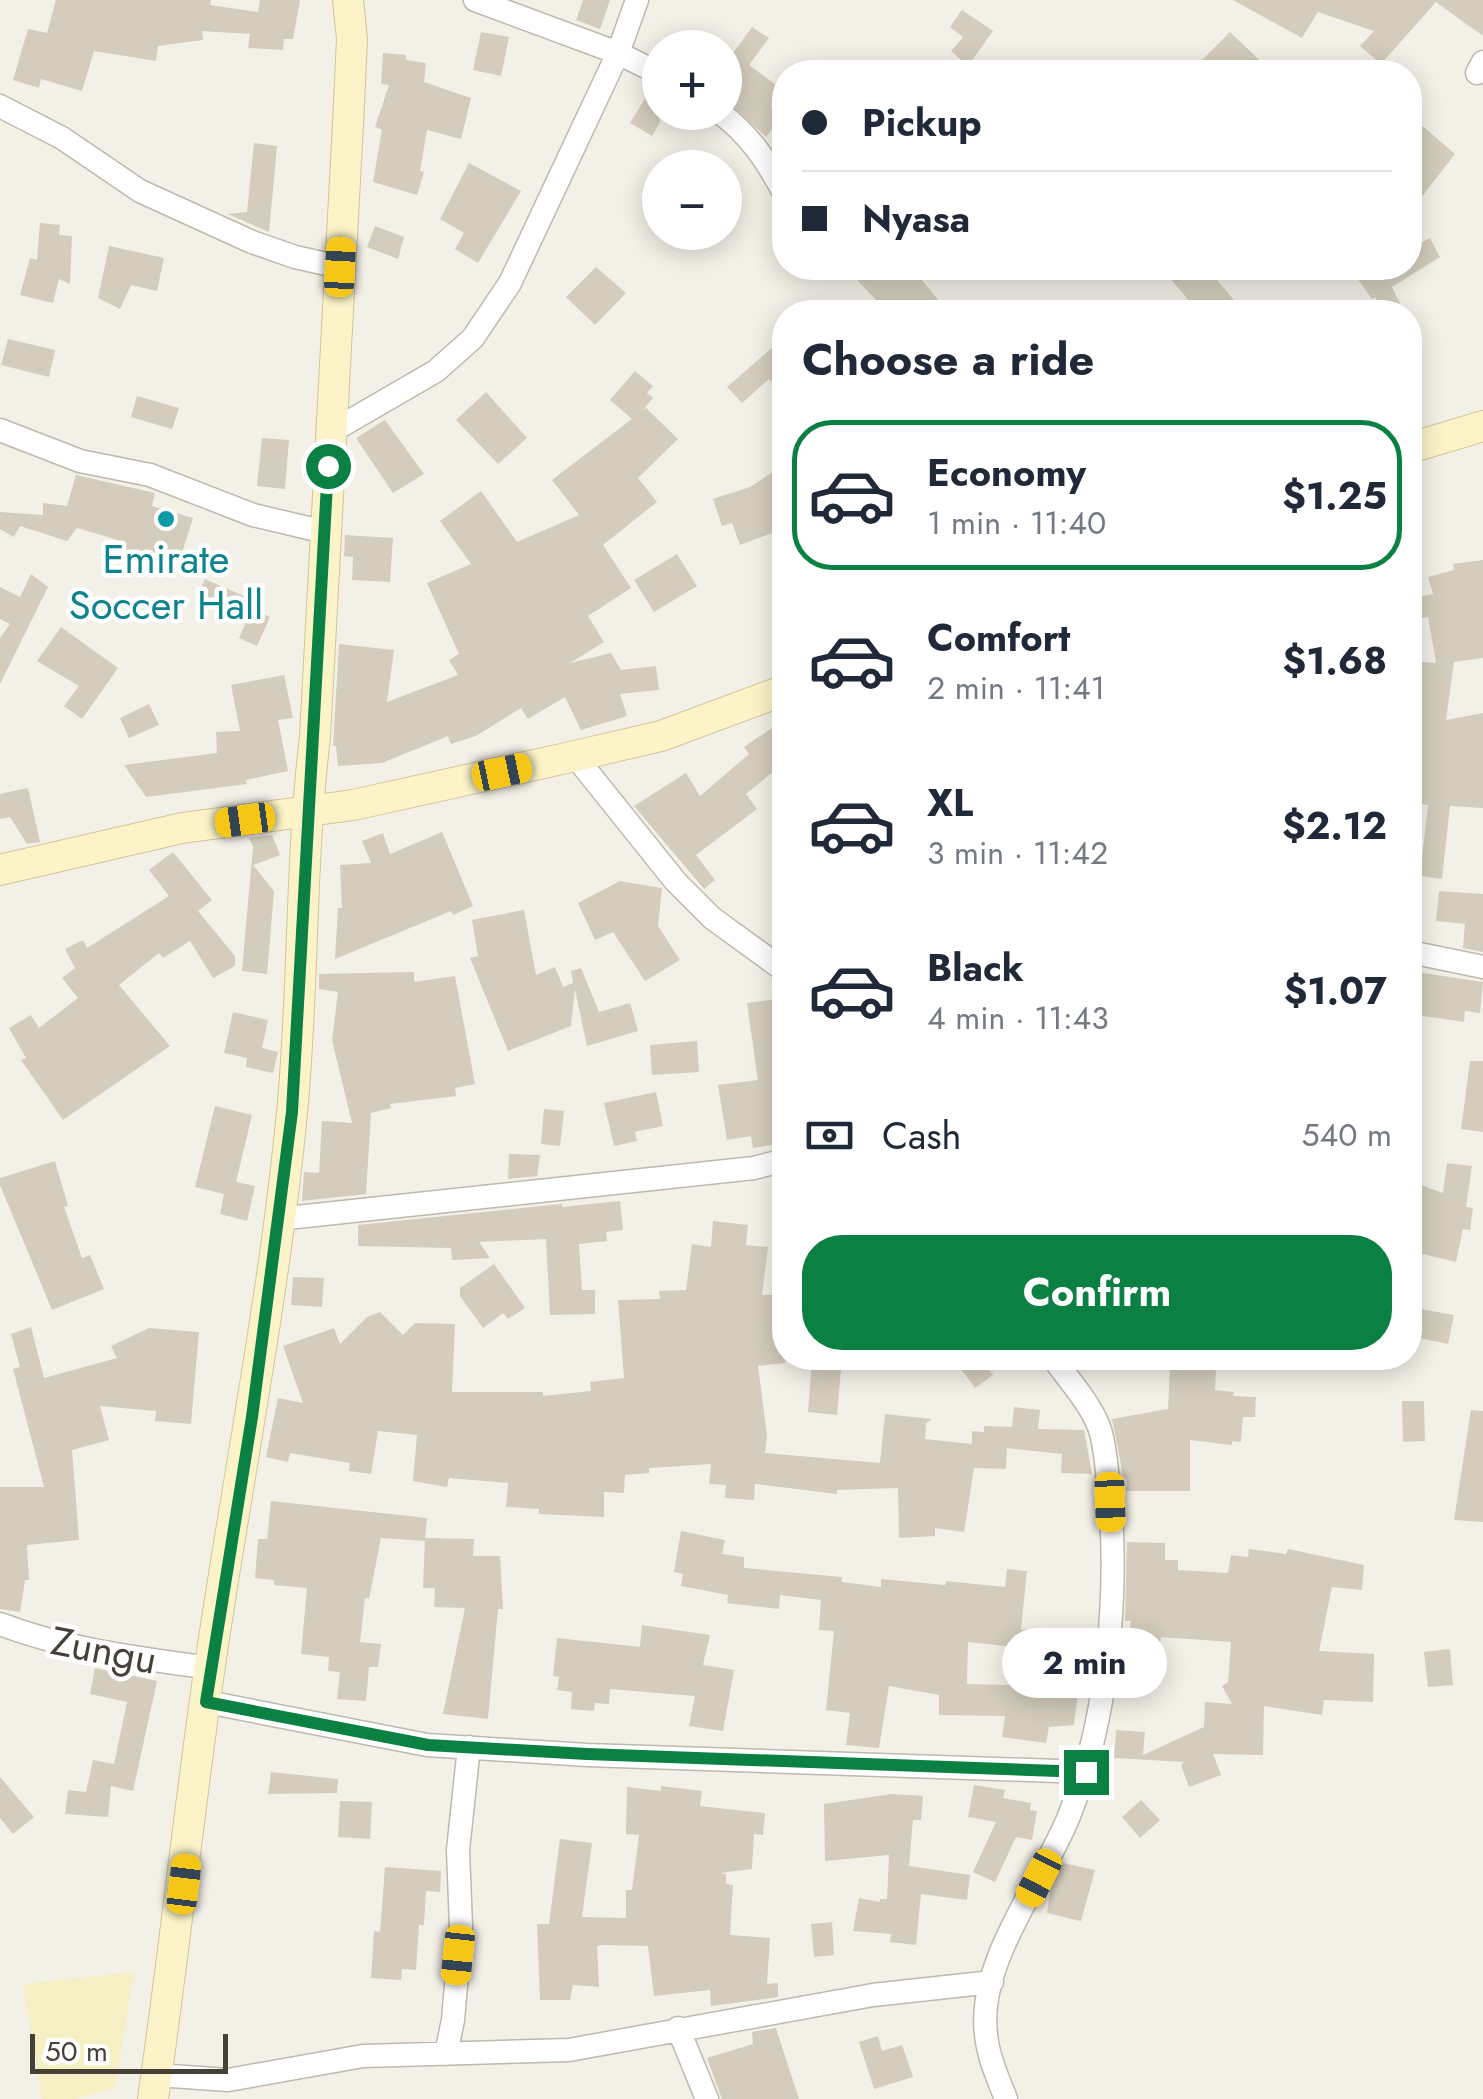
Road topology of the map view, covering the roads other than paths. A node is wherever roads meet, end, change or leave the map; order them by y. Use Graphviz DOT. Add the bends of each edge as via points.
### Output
graph roads {
  1 [pos="348,0"];
  2 [pos="475,0"];
  3 [pos="637,0"];
  4 [pos="618,54"];
  5 [pos="642,65"];
  6 [pos="0,106"];
  7 [pos="740,130"];
  8 [pos="772,172"];
  9 [pos="340,267"];
  10 [pos="1483,426"];
  11 [pos="0,430"];
  12 [pos="329,432"];
  13 [pos="1422,444"];
  14 [pos="325,532"];
  15 [pos="772,695"];
  16 [pos="576,756"];
  17 [pos="306,810"];
  18 [pos="0,870"];
  19 [pos="1422,954"];
  20 [pos="772,962"];
  21 [pos="1483,967"];
  22 [pos="772,1163"];
  23 [pos="278,1219"];
  24 [pos="1061,1370"];
  25 [pos="0,1624"];
  26 [pos="210,1668"];
  27 [pos="206,1702"];
  28 [pos="470,1748"];
  29 [pos="1086,1772"];
  30 [pos="992,1982"];
  31 [pos="678,2028"];
  32 [pos="446,2054"];
  33 [pos="155,2087"];
  34 [pos="707,2099"];
  35 [pos="1006,2099"];
  1 -- 9 [label="street" via="352,39"];
  2 -- 4 [label="street"];
  3 -- 4 [label="street"];
  4 -- 5 [label="street"];
  4 -- 12 [label="street" via="510,283 473,338 436,371"];
  6 -- 9 [label="street" via="140,191 252,242"];
  7 -- 8 [label="street"];
  9 -- 12 [label="street"];
  10 -- 13 [label="street"];
  11 -- 14 [label="street"];
  12 -- 14 [label="street"];
  14 -- 17 [label="street"];
  15 -- 16 [label="street" via="661,736"];
  16 -- 17 [label="street"];
  16 -- 20 [label="street" via="676,882"];
  17 -- 18 [label="street" via="182,828"];
  17 -- 23 [label="street" via="292,1112"];
  19 -- 21 [label="street"];
  22 -- 23 [label="street"];
  23 -- 26 [label="street"];
  24 -- 29 [label="street" via="1099,1426 1110,1502 1110,1621"];
  25 -- 26 [label="street, Zungu" via="102,1654"];
  26 -- 27 [label="street"];
  27 -- 28 [label="street"];
  27 -- 33 [label="street"];
  28 -- 29 [label="street"];
  28 -- 32 [label="street" via="458,1850 461,1928"];
  29 -- 30 [label="street"];
  30 -- 31 [label="street"];
  30 -- 35 [label="street" via="985,2031"];
  31 -- 32 [label="street" via="570,2050"];
  31 -- 34 [label="street"];
  32 -- 33 [label="street" via="363,2056"];
}
